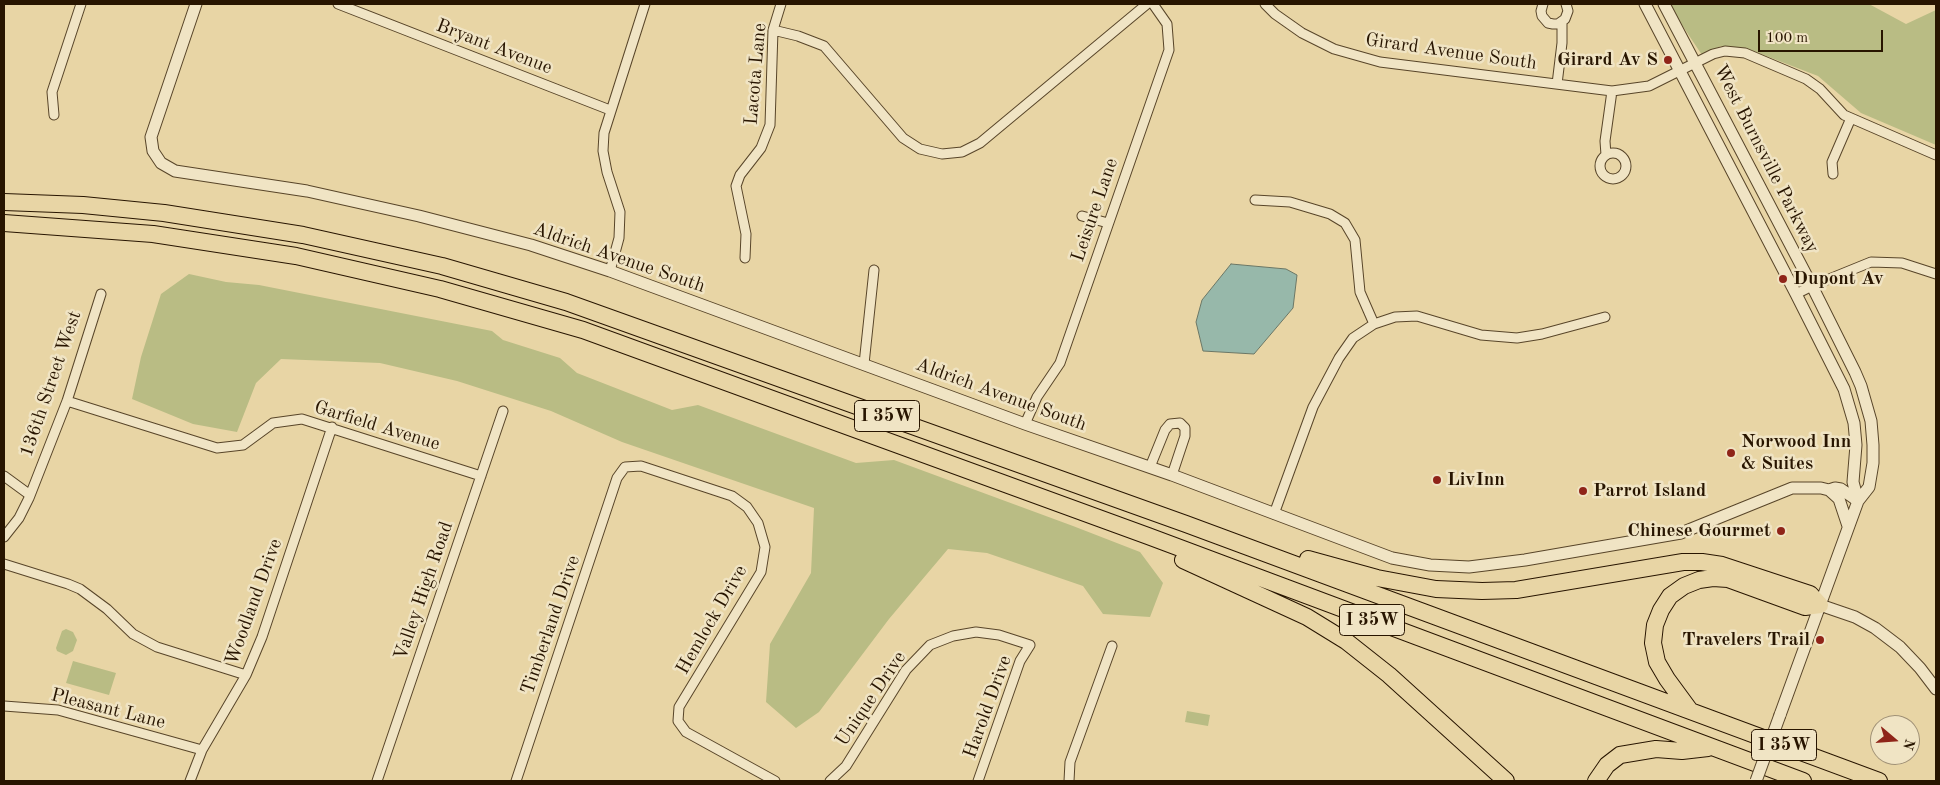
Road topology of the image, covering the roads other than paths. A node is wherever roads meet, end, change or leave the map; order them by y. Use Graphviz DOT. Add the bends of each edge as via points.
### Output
graph roads {
  1 [pos="81,4"];
  2 [pos="196,4"];
  3 [pos="338,4"];
  4 [pos="645,4"];
  5 [pos="781,4"];
  6 [pos="1148,4"];
  7 [pos="1153,4"];
  8 [pos="1265,4"];
  9 [pos="1543,4"];
  10 [pos="1566,4"];
  11 [pos="1645,4"];
  12 [pos="1664,4"];
  13 [pos="1562,22"];
  14 [pos="773,30"];
  15 [pos="1696,62"];
  16 [pos="1680,70"];
  17 [pos="1557,84"];
  18 [pos="1612,90"];
  19 [pos="610,110"];
  20 [pos="54,115"];
  21 [pos="1851,118"];
  22 [pos="1936,154"];
  23 [pos="1606,155"];
  24 [pos="1833,174"];
  25 [pos="1255,200"];
  26 [pos="4,202"];
  27 [pos="1082,216"];
  28 [pos="4,223"];
  29 [pos="1108,223"];
  30 [pos="745,258"];
  31 [pos="874,270"];
  32 [pos="610,271"];
  33 [pos="1936,274"];
  34 [pos="1812,286"];
  35 [pos="101,294"];
  36 [pos="1796,294"];
  37 [pos="1605,317"];
  38 [pos="1374,324"];
  39 [pos="864,364"];
  40 [pos="66,401"];
  41 [pos="503,411"];
  42 [pos="1025,424"];
  43 [pos="332,427"];
  44 [pos="1150,467"];
  45 [pos="1172,475"];
  46 [pos="4,476"];
  47 [pos="481,476"];
  48 [pos="617,478"];
  49 [pos="1829,490"];
  50 [pos="30,495"];
  51 [pos="1858,501"];
  52 [pos="1274,514"];
  53 [pos="1186,524"];
  54 [pos="1848,526"];
  55 [pos="1148,536"];
  56 [pos="4,537"];
  57 [pos="4,564"];
  58 [pos="1820,605"];
  59 [pos="1030,645"];
  60 [pos="1112,646"];
  61 [pos="246,675"];
  62 [pos="1936,688"];
  63 [pos="4,706"];
  64 [pos="1689,709"];
  65 [pos="1712,748"];
  66 [pos="202,750"];
  67 [pos="1638,751"];
  68 [pos="190,781"];
  69 [pos="377,781"];
  70 [pos="516,781"];
  71 [pos="775,781"];
  72 [pos="830,781"];
  73 [pos="978,781"];
  74 [pos="1069,781"];
  75 [pos="1506,781"];
  76 [pos="1596,781"];
  77 [pos="1608,781"];
  78 [pos="1756,781"];
  79 [pos="1803,781"];
  80 [pos="1879,781"];
  1 -- 20 [label="street" via="52,92"];
  2 -- 32 [label="street, Aldrich Avenue South" via="151,137 152,151 161,163 175,171 307,191 419,216 531,245"];
  3 -- 19 [label="street, Bryant Avenue"];
  4 -- 19 [label="street"];
  5 -- 14 [label="street, Lacota Lane"];
  6 -- 14 [label="street" via="980,142 962,152 942,154 920,150 903,138 824,46"];
  7 -- 29 [label="street, Leisure Lane" via="1167,24 1169,50"];
  8 -- 17 [label="street, Girard Avenue South" via="1302,33 1334,50 1380,62"];
  9 -- 13 [label="street" via="1541,11 1545,20 1553,24"];
  10 -- 13 [label="street, Girard Avenue South" via="1568,11"];
  11 -- 16 [label="street, West Burnsville Parkway"];
  12 -- 15 [label="street, West Burnsville Parkway"];
  13 -- 17 [label="street, Girard Avenue South"];
  14 -- 30 [label="street, Lacota Lane" via="770,125 761,148 740,175 736,186 746,234"];
  15 -- 16 [label="street, Girard Avenue South"];
  15 -- 21 [label="street, Girard Avenue South" via="1725,51 1745,53 1806,80"];
  15 -- 34 [label="street, West Burnsville Parkway"];
  16 -- 18 [label="street, Girard Avenue South" via="1648,86"];
  16 -- 36 [label="street, West Burnsville Parkway"];
  17 -- 18 [label="street, Girard Avenue South"];
  18 -- 23 [label="street"];
  19 -- 32 [label="street" via="602,151 621,224"];
  21 -- 22 [label="street, Girard Avenue South"];
  21 -- 24 [label="street" via="1832,162"];
  25 -- 38 [label="street" via="1290,202 1330,214 1345,223 1355,240 1360,292"];
  26 -- 53 [label="highway, I 35W" via="148,212 259,227 442,266 603,314"];
  27 -- 29 [label="street"];
  28 -- 55 [label="highway, I 35W" via="108,229 211,242 296,256 440,289 613,340"];
  29 -- 42 [label="street, Leisure Lane" via="1060,363 1037,397"];
  31 -- 39 [label="street"];
  32 -- 39 [label="street, Aldrich Avenue South"];
  33 -- 34 [label="street" via="1902,263 1871,262"];
  34 -- 36 [label="street"];
  34 -- 51 [label="street, West Burnsville Parkway" via="1861,386 1871,421 1873,463 1868,487"];
  35 -- 40 [label="street, 136th Street West"];
  36 -- 51 [label="street, West Burnsville Parkway" via="1838,376 1850,407 1856,445 1853,482"];
  37 -- 38 [label="street" via="1517,338 1482,335 1417,316 1395,317"];
  38 -- 52 [label="street" via="1353,338 1313,407"];
  39 -- 42 [label="street, Aldrich Avenue South"];
  40 -- 43 [label="street, Garfield Avenue" via="217,448 243,445 273,423 302,418"];
  40 -- 50 [label="street, 136th Street West"];
  41 -- 47 [label="street, Valley High Road"];
  42 -- 44 [label="street, Aldrich Avenue South"];
  43 -- 47 [label="street, Garfield Avenue"];
  43 -- 61 [label="street, Woodland Drive" via="262,637"];
  44 -- 45 [label="street, Aldrich Avenue South"];
  44 -- 45 [label="street" via="1165,430 1170,424 1180,423 1185,428 1185,436"];
  45 -- 52 [label="street, Aldrich Avenue South"];
  46 -- 50 [label="street"];
  47 -- 69 [label="street, Valley High Road"];
  48 -- 70 [label="street, Timberland Drive"];
  48 -- 71 [label="street, Hemlock Drive" via="625,467 641,466 732,496 758,523 765,547 761,572 680,707 678,721 686,732"];
  49 -- 51 [label="street, Aldrich Avenue South" via="1842,489"];
  49 -- 52 [label="street, Aldrich Avenue South" via="1792,488 1681,533 1469,567 1430,565 1392,558"];
  49 -- 54 [label="street" via="1839,499"];
  50 -- 56 [label="street, 136th Street West" via="19,518"];
  51 -- 54 [label="street, West Burnsville Parkway"];
  53 -- 58 [label="highway" via="1377,578 1436,589 1516,590 1683,562 1702,562 1722,565 1810,594"];
  53 -- 64 [label="highway, I 35W"];
  54 -- 58 [label="street, West Burnsville Parkway"];
  55 -- 65 [label="highway, I 35W"];
  55 -- 75 [label="highway" via="1180,558 1346,640"];
  57 -- 61 [label="street" via="80,590 107,609 133,634 157,647"];
  58 -- 62 [label="street" via="1875,628 1900,647"];
  58 -- 64 [label="highway" via="1805,607 1728,580 1712,578 1684,586 1670,596 1655,625 1653,643 1657,662 1666,679"];
  58 -- 78 [label="street, West Burnsville Parkway, bridge"];
  59 -- 72 [label="street, Unique Drive" via="976,632 930,645 906,670 846,766"];
  59 -- 73 [label="street, Harold Drive" via="1020,661"];
  60 -- 74 [label="street" via="1070,762"];
  61 -- 66 [label="street, Woodland Drive"];
  63 -- 66 [label="street, Pleasant Lane" via="58,710"];
  64 -- 80 [label="highway, I 35W"];
  65 -- 67 [label="highway"];
  65 -- 79 [label="highway, I 35W"];
  66 -- 68 [label="street, Woodland Drive"];
  67 -- 76 [label="highway" via="1614,759"];
  67 -- 77 [label="highway" via="1619,766"];
}
